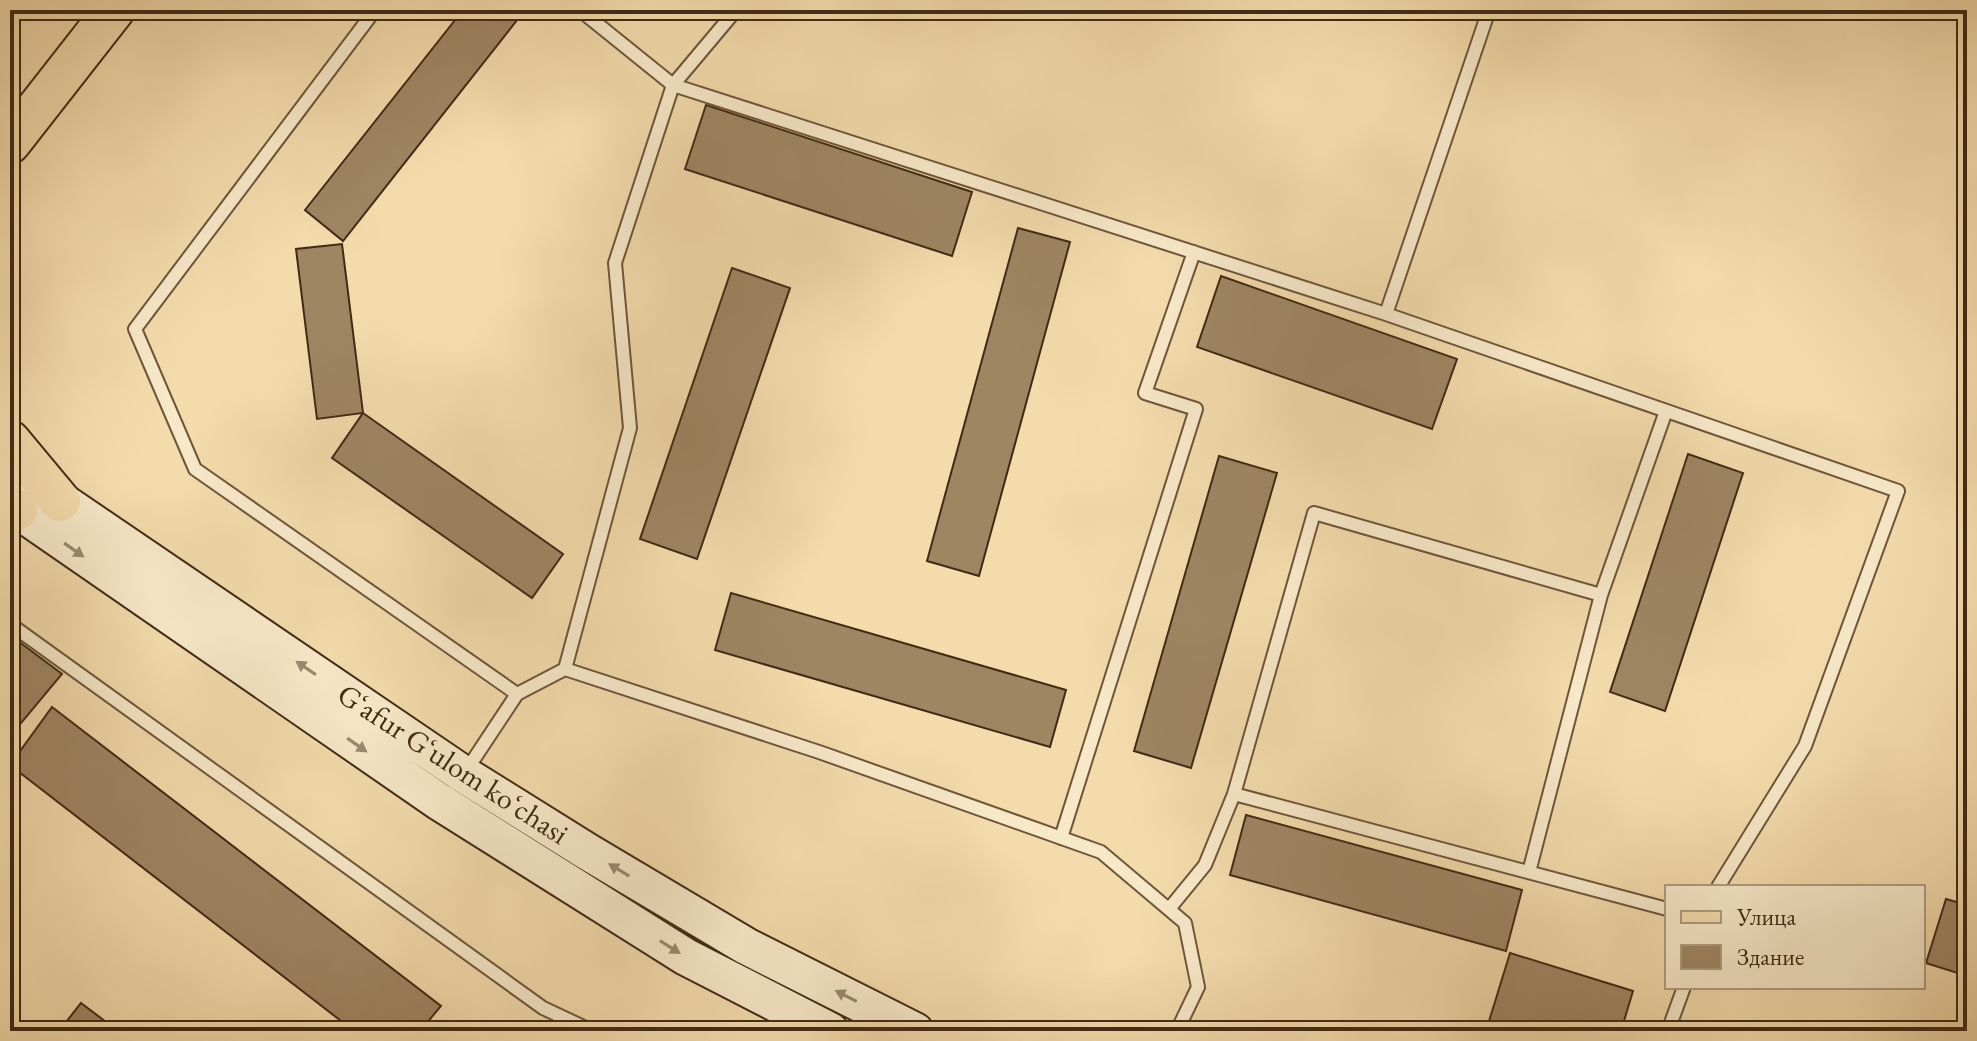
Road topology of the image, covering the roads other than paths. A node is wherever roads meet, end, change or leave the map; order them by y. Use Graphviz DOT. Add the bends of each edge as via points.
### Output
graph roads {
  1 [pos="114,10"];
  2 [pos="375,10"];
  3 [pos="580,10"];
  4 [pos="736,10"];
  5 [pos="1489,10"];
  6 [pos="673,85"];
  7 [pos="10,143"];
  8 [pos="1194,252"];
  9 [pos="1386,314"];
  10 [pos="1666,411"];
  11 [pos="10,441"];
  12 [pos="10,466"];
  13 [pos="60,501"];
  14 [pos="12,508"];
  15 [pos="1601,595"];
  16 [pos="10,624"];
  17 [pos="565,669"];
  18 [pos="517,694"];
  19 [pos="463,774"];
  20 [pos="1234,794"];
  21 [pos="1061,838"];
  22 [pos="1529,872"];
  23 [pos="1719,885"];
  24 [pos="1665,908"];
  25 [pos="1169,909"];
  26 [pos="1683,989"];
  27 [pos="592,1031"];
  28 [pos="830,1031"];
  29 [pos="915,1031"];
  30 [pos="1177,1031"];
  31 [pos="1668,1031"];
  1 -- 7 [label="main road"];
  2 -- 18 [label="lane" via="135,329 195,469"];
  3 -- 6 [label="lane"];
  4 -- 6 [label="lane"];
  5 -- 9 [label="lane"];
  6 -- 8 [label="lane"];
  6 -- 17 [label="lane" via="615,263 630,428"];
  8 -- 9 [label="lane"];
  8 -- 21 [label="lane" via="1145,393 1196,409"];
  9 -- 10 [label="lane"];
  10 -- 15 [label="lane"];
  10 -- 23 [label="lane" via="1898,491 1805,746"];
  11 -- 13 [label="main road"];
  12 -- 13 [label="main road, Gʻafur Gʻulom koʻchasi"];
  19 -- 13 [label="main road, Gʻafur Gʻulom koʻchasi, one-way"];
  14 -- 28 [label="main road, Gʻafur Gʻulom koʻchasi, one-way" via="438,801 686,957"];
  15 -- 20 [label="lane" via="1314,513"];
  15 -- 22 [label="lane"];
  16 -- 27 [label="lane" via="543,1008"];
  17 -- 18 [label="lane"];
  17 -- 21 [label="lane"];
  18 -- 19 [label="lane"];
  29 -- 19 [label="main road, Gʻafur Gʻulom koʻchasi, one-way" via="746,946"];
  20 -- 22 [label="lane"];
  20 -- 25 [label="lane" via="1205,865"];
  21 -- 25 [label="lane" via="1101,852"];
  22 -- 24 [label="lane"];
  25 -- 30 [label="lane" via="1185,923 1198,987"];
  26 -- 31 [label="lane"];
}
